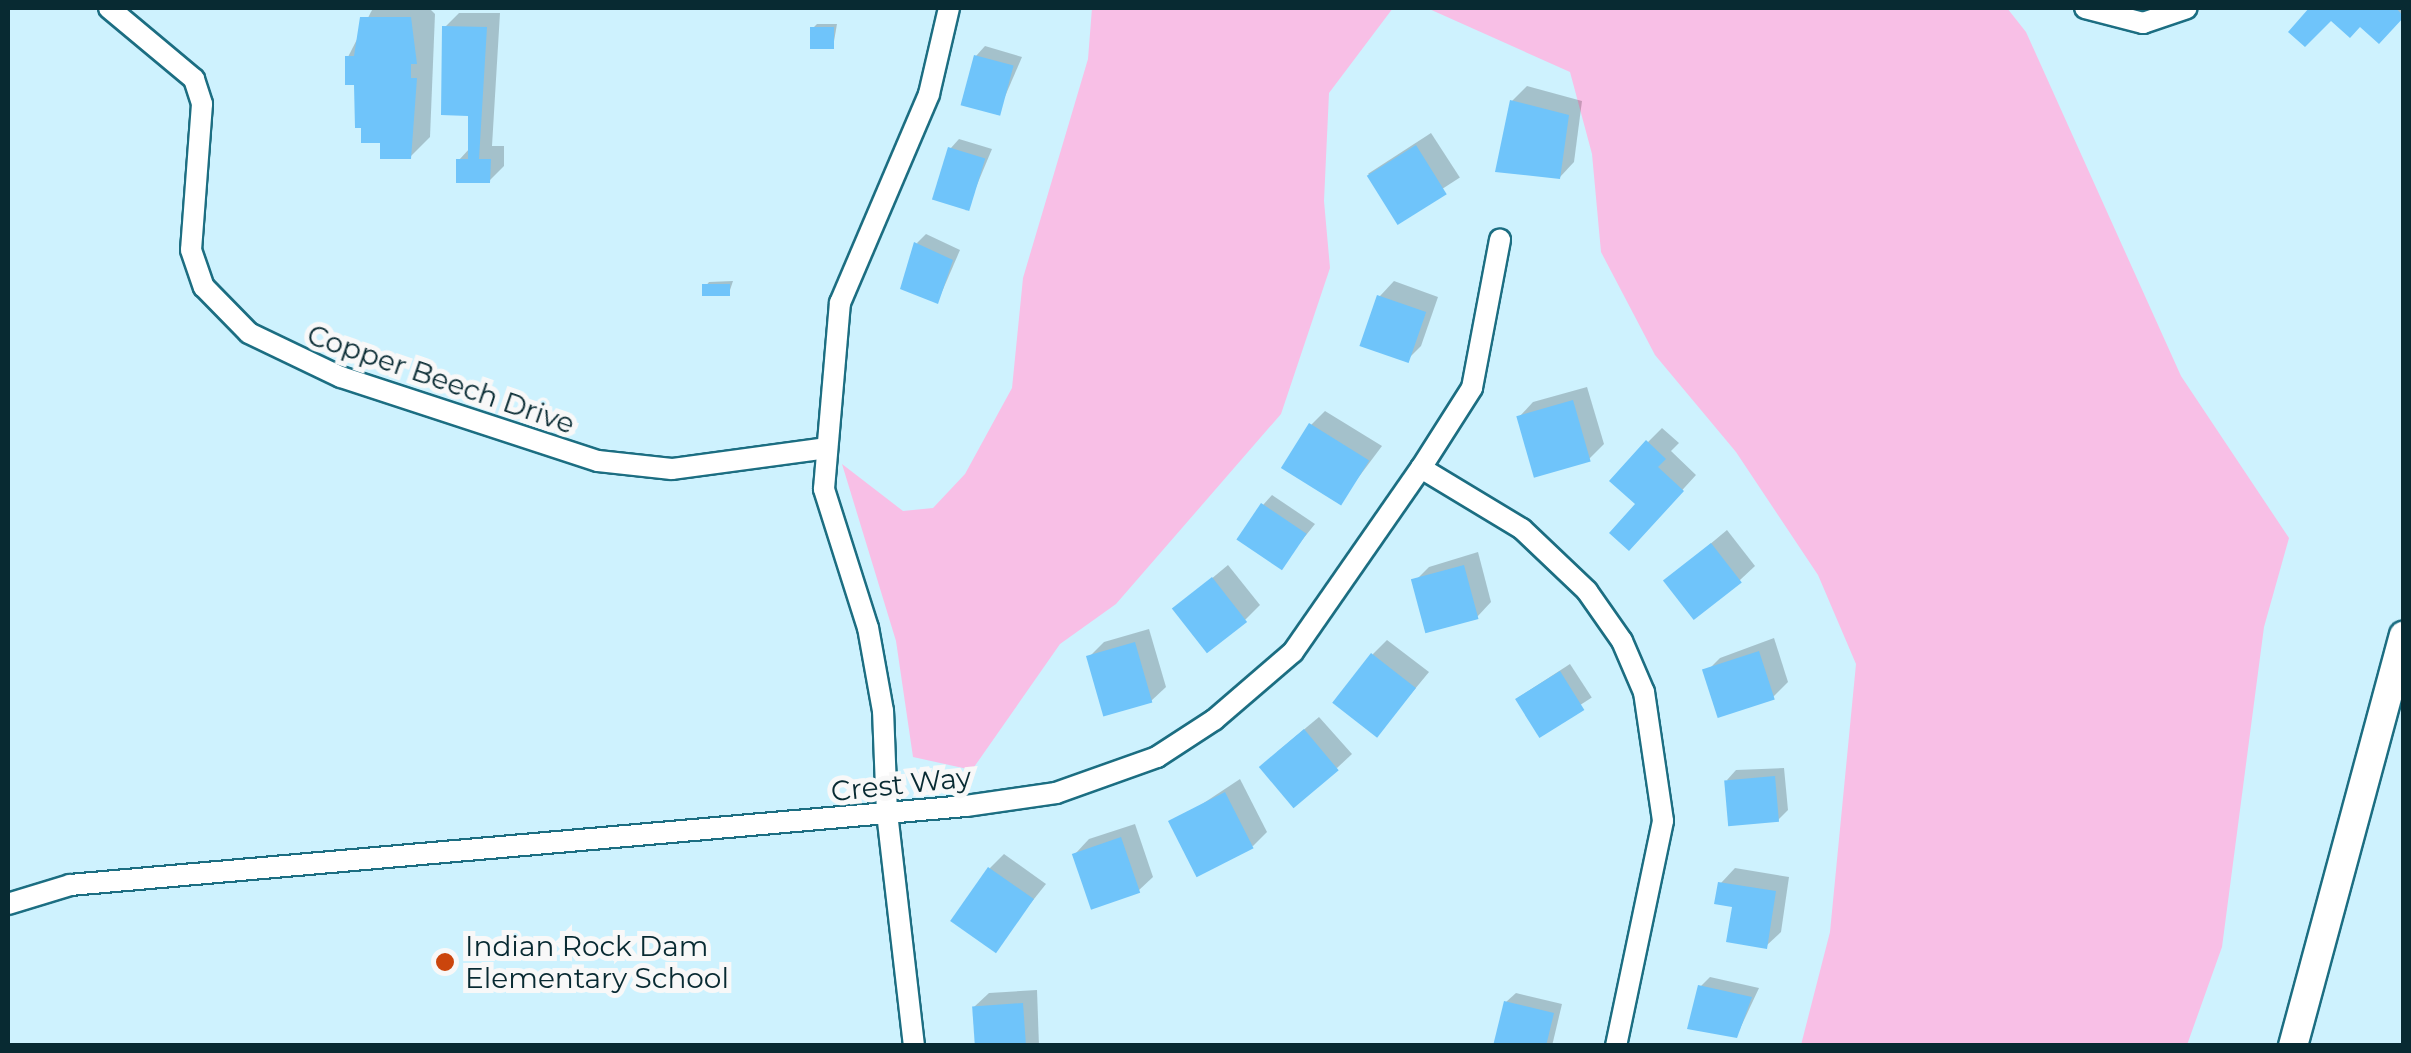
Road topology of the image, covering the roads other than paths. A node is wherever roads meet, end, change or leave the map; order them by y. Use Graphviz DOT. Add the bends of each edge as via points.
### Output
graph roads {
  1 [pos="109,8"];
  2 [pos="948,8"];
  3 [pos="2085,8"];
  4 [pos="2187,8"];
  5 [pos="1500,240"];
  6 [pos="827,448"];
  7 [pos="1421,468"];
  8 [pos="2404,636"];
  9 [pos="887,814"];
  10 [pos="8,904"];
  11 [pos="914,1046"];
  12 [pos="1616,1046"];
  13 [pos="2293,1046"];
  1 -- 6 [label="street, Copper Beech Drive" via="194,79 202,104 191,250 204,288 261,340 342,377 598,461 672,470"];
  2 -- 6 [label="street" via="930,94 840,303"];
  3 -- 4 [label="street" via="2143,24"];
  5 -- 7 [label="street, Crest Way" via="1472,388"];
  6 -- 9 [label="street" via="824,490 868,628 882,712"];
  7 -- 9 [label="street, Crest Way" via="1293,652 1200,730 1156,757 1056,793"];
  7 -- 12 [label="street" via="1522,529 1588,590 1622,641 1644,692 1663,822"];
  8 -- 13 [label="main road"];
  9 -- 10 [label="street, Crest Way" via="70,886"];
  9 -- 11 [label="street"];
}
